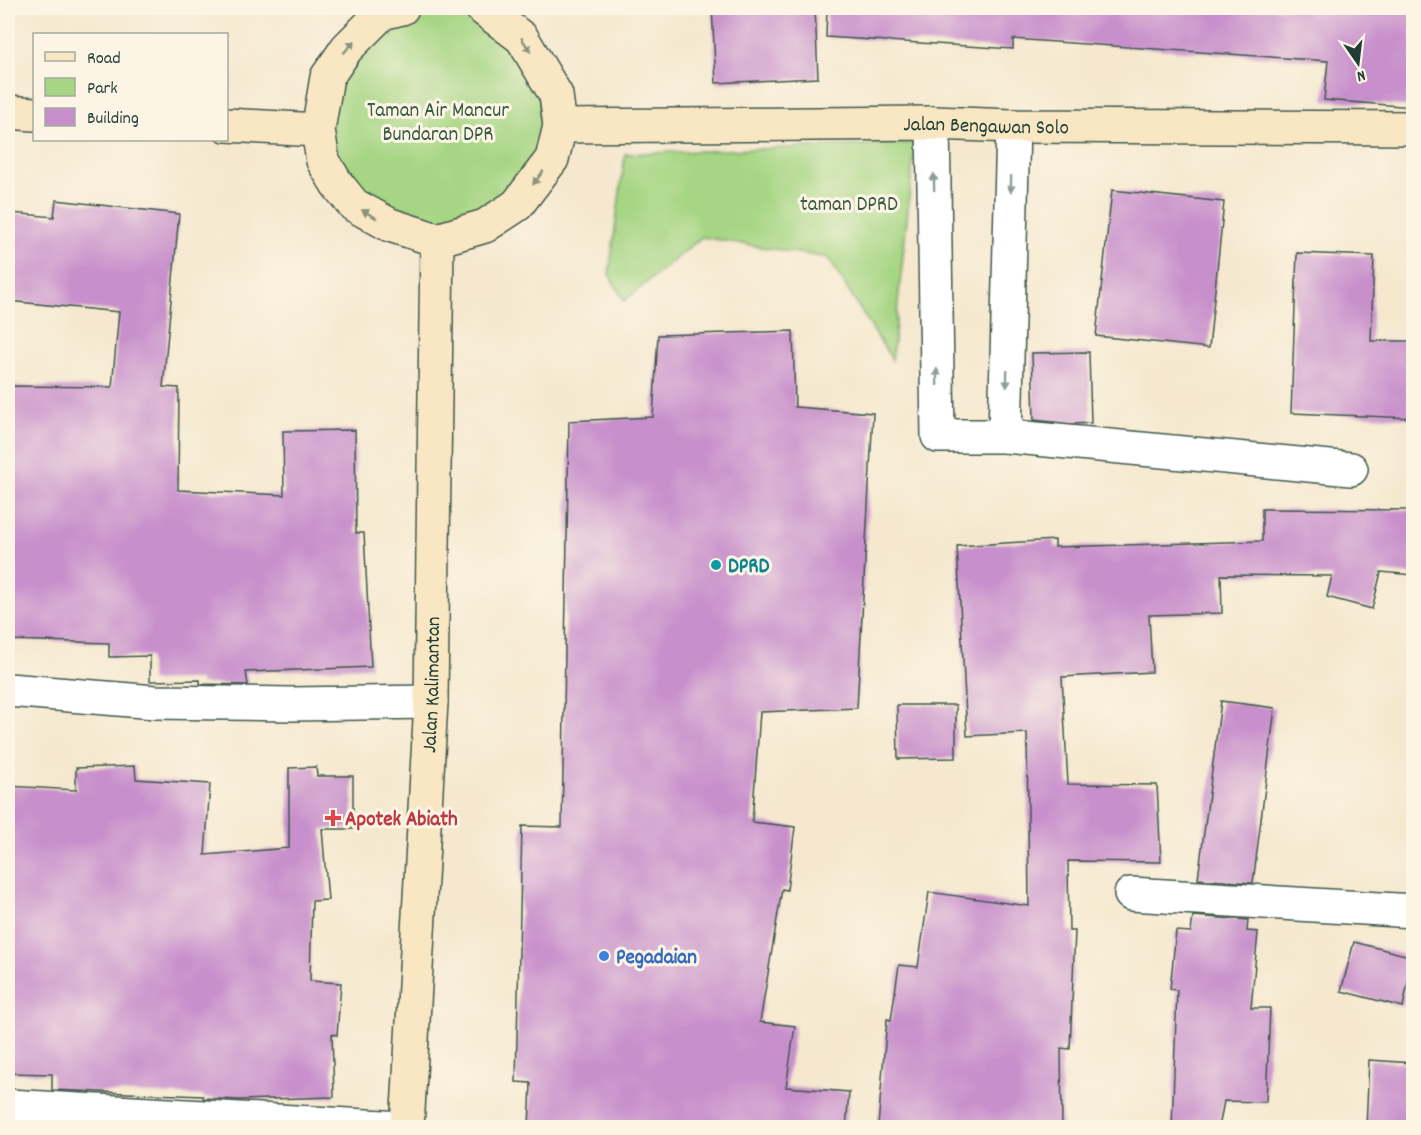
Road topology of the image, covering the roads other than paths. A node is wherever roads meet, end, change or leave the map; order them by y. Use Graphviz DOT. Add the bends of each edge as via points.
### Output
graph roads {
  1 [pos="402,8"];
  2 [pos="482,8"];
  3 [pos="8,112"];
  4 [pos="33,114"];
  5 [pos="933,123"];
  6 [pos="228,125"];
  7 [pos="560,126"];
  8 [pos="1013,126"];
  9 [pos="1413,128"];
  10 [pos="318,130"];
  11 [pos="437,240"];
  12 [pos="1005,436"];
  13 [pos="1351,469"];
  14 [pos="8,690"];
  15 [pos="431,702"];
  16 [pos="1131,894"];
  17 [pos="1413,911"];
  18 [pos="8,1106"];
  19 [pos="402,1128"];
  20 [pos="407,1128"];
  10 -- 1 [label="main road, one-way" via="327,77 347,48 382,13"];
  2 -- 7 [label="main road, one-way" via="522,38 556,95"];
  3 -- 4 [label="main road"];
  5 -- 7 [label="main road, Jalan Bengawan Solo"];
  5 -- 8 [label="main road, Jalan Bengawan Solo"];
  12 -- 5 [label="street, one-way" via="938,436"];
  6 -- 10 [label="main road"];
  7 -- 11 [label="main road, one-way" via="552,159 517,206 485,226"];
  8 -- 9 [label="main road, Jalan Bengawan Solo"];
  8 -- 12 [label="street, one-way"];
  11 -- 10 [label="main road, one-way" via="390,225 354,205 323,162"];
  11 -- 15 [label="main road, Jalan Kalimantan"];
  12 -- 13 [label="street"];
  14 -- 15 [label="street" via="155,702"];
  15 -- 20 [label="main road, Jalan Kalimantan"];
  16 -- 17 [label="street"];
  18 -- 19 [label="street"];
}
